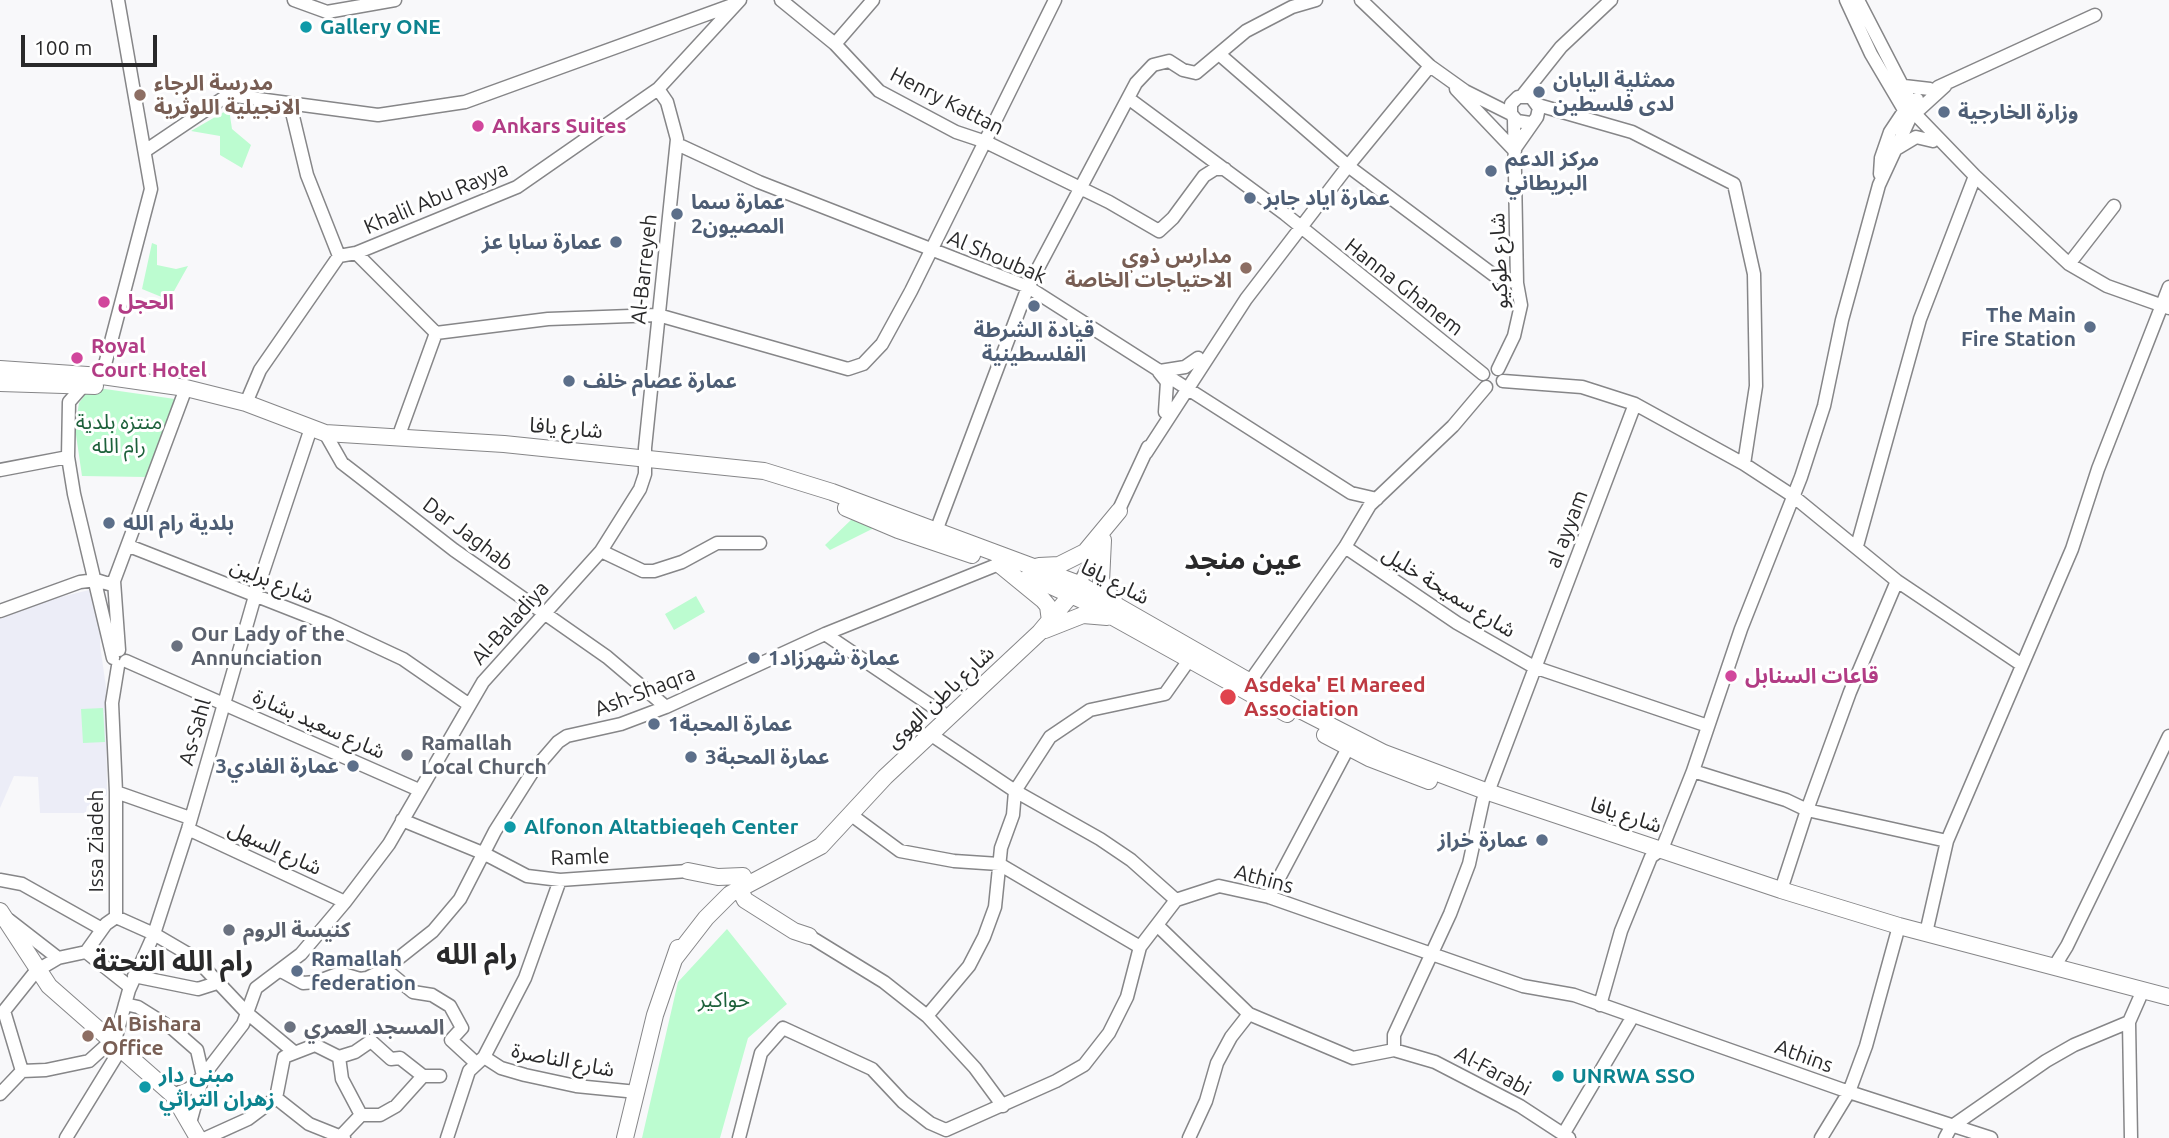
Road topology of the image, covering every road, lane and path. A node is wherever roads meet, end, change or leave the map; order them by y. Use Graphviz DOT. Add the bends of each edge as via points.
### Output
graph roads {
  1 [pos="118,0"];
  2 [pos="294,0"];
  3 [pos="395,0"];
  4 [pos="781,0"];
  5 [pos="873,0"];
  6 [pos="1055,0"];
  7 [pos="1316,0"];
  8 [pos="1361,0"];
  9 [pos="1611,0"];
  10 [pos="1846,0"];
  11 [pos="1858,0"];
  12 [pos="738,2"];
  13 [pos="1289,3"];
  14 [pos="2095,16"];
  15 [pos="835,44"];
  16 [pos="1219,54"];
  17 [pos="1430,66"];
  18 [pos="1449,80"];
  19 [pos="1895,87"];
  20 [pos="659,89"];
  21 [pos="1932,93"];
  22 [pos="1128,98"];
  23 [pos="1528,99"];
  24 [pos="1489,101"];
  25 [pos="290,104"];
  26 [pos="1910,111"];
  27 [pos="1563,114"];
  28 [pos="1513,116"];
  29 [pos="1532,122"];
  30 [pos="1929,128"];
  31 [pos="1888,138"];
  32 [pos="1933,141"];
  33 [pos="986,142"];
  34 [pos="677,144"];
  35 [pos="1515,150"];
  36 [pos="145,151"];
  37 [pos="1893,151"];
  38 [pos="1348,166"];
  39 [pos="1225,169"];
  40 [pos="1975,176"];
  41 [pos="1879,185"];
  42 [pos="1078,187"];
  43 [pos="2114,206"];
  44 [pos="1301,230"];
  45 [pos="929,250"];
  46 [pos="356,253"];
  47 [pos="339,256"];
  48 [pos="2069,264"];
  49 [pos="1517,283"];
  50 [pos="1028,287"];
  51 [pos="2169,287"];
  52 [pos="1246,299"];
  53 [pos="2165,306"];
  54 [pos="658,315"];
  55 [pos="436,333"];
  56 [pos="1198,358"];
  57 [pos="0,369"];
  58 [pos="1159,371"];
  59 [pos="1483,374"];
  60 [pos="1500,375"];
  61 [pos="102,376"];
  62 [pos="0,383"];
  63 [pos="60,385"];
  64 [pos="83,385"];
  65 [pos="1182,386"];
  66 [pos="1486,387"];
  67 [pos="185,392"];
  68 [pos="1206,401"];
  69 [pos="69,402"];
  70 [pos="246,402"];
  71 [pos="1635,404"];
  72 [pos="1165,412"];
  73 [pos="318,434"];
  74 [pos="399,435"];
  75 [pos="1158,436"];
  76 [pos="1146,453"];
  77 [pos="68,457"];
  78 [pos="645,461"];
  79 [pos="1744,464"];
  80 [pos="0,470"];
  81 [pos="1351,493"];
  82 [pos="1793,496"];
  83 [pos="1377,499"];
  84 [pos="1119,511"];
  85 [pos="1364,517"];
  86 [pos="936,531"];
  87 [pos="1103,540"];
  88 [pos="760,543"];
  89 [pos="129,546"];
  90 [pos="1857,546"];
  91 [pos="1345,547"];
  92 [pos="601,551"];
  93 [pos="999,564"];
  94 [pos="1030,566"];
  95 [pos="116,578"];
  96 [pos="96,580"];
  97 [pos="1897,581"];
  98 [pos="1075,590"];
  99 [pos="255,596"];
  100 [pos="0,611"];
  101 [pos="1117,612"];
  102 [pos="543,614"];
  103 [pos="1045,627"];
  104 [pos="825,634"];
  105 [pos="119,660"];
  106 [pos="1189,660"];
  107 [pos="2022,665"];
  108 [pos="1534,667"];
  109 [pos="1251,680"];
  110 [pos="223,702"];
  111 [pos="468,704"];
  112 [pos="666,707"];
  113 [pos="948,717"];
  114 [pos="1708,726"];
  115 [pos="930,734"];
  116 [pos="2169,736"];
  117 [pos="1348,748"];
  118 [pos="1693,771"];
  119 [pos="419,790"];
  120 [pos="1016,791"];
  121 [pos="116,792"];
  122 [pos="1485,796"];
  123 [pos="1807,810"];
  124 [pos="850,814"];
  125 [pos="402,820"];
  126 [pos="189,823"];
  127 [pos="1947,841"];
  128 [pos="485,853"];
  129 [pos="1656,853"];
  130 [pos="999,864"];
  131 [pos="688,871"];
  132 [pos="0,880"];
  133 [pos="560,880"];
  134 [pos="747,880"];
  135 [pos="1782,890"];
  136 [pos="1269,897"];
  137 [pos="716,900"];
  138 [pos="1176,900"];
  139 [pos="345,902"];
  140 [pos="755,907"];
  141 [pos="1,913"];
  142 [pos="116,917"];
  143 [pos="1158,926"];
  144 [pos="102,929"];
  145 [pos="1898,930"];
  146 [pos="1926,933"];
  147 [pos="154,934"];
  148 [pos="809,936"];
  149 [pos="1140,947"];
  150 [pos="86,952"];
  151 [pos="1430,955"];
  152 [pos="58,958"];
  153 [pos="2054,967"];
  154 [pos="385,969"];
  155 [pos="36,971"];
  156 [pos="281,971"];
  157 [pos="132,982"];
  158 [pos="220,982"];
  159 [pos="2140,997"];
  160 [pos="2169,997"];
  161 [pos="125,1004"];
  162 [pos="1600,1005"];
  163 [pos="2169,1006"];
  164 [pos="247,1013"];
  165 [pos="1249,1014"];
  166 [pos="927,1016"];
  167 [pos="1633,1016"];
  168 [pos="2129,1022"];
  169 [pos="114,1045"];
  170 [pos="1394,1050"];
  171 [pos="294,1052"];
  172 [pos="340,1057"];
  173 [pos="480,1060"];
  174 [pos="22,1070"];
  175 [pos="204,1076"];
  176 [pos="423,1076"];
  177 [pos="440,1076"];
  178 [pos="637,1092"];
  179 [pos="1849,1092"];
  180 [pos="0,1094"];
  181 [pos="173,1095"];
  182 [pos="276,1097"];
  183 [pos="1003,1106"];
  184 [pos="361,1115"];
  185 [pos="190,1123"];
  186 [pos="1948,1133"];
  187 [pos="1567,1135"];
  188 [pos="343,1137"];
  189 [pos="66,1138"];
  190 [pos="182,1138"];
  191 [pos="198,1138"];
  192 [pos="206,1138"];
  193 [pos="447,1138"];
  194 [pos="625,1138"];
  195 [pos="739,1138"];
  196 [pos="1189,1138"];
  197 [pos="1821,1138"];
  198 [pos="1992,1138"];
  199 [pos="2131,1138"];
  1 -- 36 [label="street"];
  2 -- 3 [label="street" via="327,12"];
  4 -- 15 [label="street, Henry Kattan"];
  5 -- 15 [label="street"];
  6 -- 33 [label="street"];
  7 -- 13 [label="street"];
  8 -- 17 [label="street"];
  9 -- 23 [label="street" via="1561,47 1533,83"];
  10 -- 19 [label="street"];
  11 -- 19 [label="street"];
  12 -- 20 [label="street, Khalil Abu Rayya"];
  12 -- 25 [label="street" via="465,102 378,115"];
  13 -- 16 [label="street"];
  14 -- 21 [label="street"];
  15 -- 33 [label="street, Henry Kattan" via="879,91 956,132"];
  16 -- 22 [label="street" via="1196,73 1169,61 1153,65"];
  16 -- 38 [label="street"];
  17 -- 18 [label="street"];
  17 -- 38 [label="street"];
  18 -- 24 [label="street"];
  18 -- 35 [label="street"];
  19 -- 21 [label="street"];
  19 -- 26 [label="street"];
  19 -- 31 [label="street"];
  20 -- 34 [label="street, Al-Barreyeh" via="667,102"];
  20 -- 46 [label="street, Khalil Abu Rayya" via="517,187"];
  21 -- 26 [label="street"];
  21 -- 30 [label="street"];
  22 -- 39 [label="street, Hanna Ghanem"];
  22 -- 42 [label="street"];
  23 -- 24 [label="street"];
  23 -- 27 [label="street"];
  23 -- 28 [label="street" via="1511,104"];
  23 -- 29 [label="street"];
  24 -- 28 [label="street"];
  25 -- 36 [label="street" via="228,95"];
  25 -- 47 [label="street" via="307,175"];
  26 -- 30 [label="street"];
  26 -- 31 [label="street"];
  26 -- 32 [label="street"];
  26 -- 37 [label="street"];
  27 -- 29 [label="street"];
  27 -- 79 [label="street" via="1632,132 1734,184 1754,274 1756,386"];
  28 -- 29 [label="street" via="1521,123"];
  28 -- 35 [label="street, شارع طوكيو"];
  29 -- 35 [label="street"];
  30 -- 40 [label="street"];
  31 -- 41 [label="street"];
  32 -- 37 [label="street" via="1911,139"];
  32 -- 40 [label="street"];
  33 -- 42 [label="street, Henry Kattan"];
  33 -- 45 [label="street"];
  34 -- 45 [label="street, Al Shoubak"];
  34 -- 54 [label="street, Al-Barreyeh"];
  35 -- 49 [label="street, شارع طوكيو"];
  36 -- 61 [label="street" via="151,189"];
  37 -- 41 [label="street"];
  38 -- 44 [label="street"];
  38 -- 49 [label="street" via="1495,276"];
  39 -- 42 [label="street, Henry Kattan" via="1204,176 1159,231"];
  39 -- 44 [label="street, Hanna Ghanem"];
  40 -- 48 [label="street"];
  40 -- 90 [label="street" via="1920,318"];
  41 -- 82 [label="street" via="1824,406"];
  42 -- 50 [label="street"];
  43 -- 48 [label="street"];
  44 -- 52 [label="street"];
  44 -- 59 [label="street, Hanna Ghanem"];
  45 -- 50 [label="street, Al Shoubak"];
  45 -- 54 [label="street" via="882,344 863,364 848,369"];
  46 -- 47 [label="street, Khalil Abu Rayya"];
  46 -- 55 [label="street"];
  47 -- 70 [label="street" via="260,370"];
  48 -- 53 [label="street" via="2107,286"];
  49 -- 60 [label="street, شارع طوكيو" via="1520,319"];
  50 -- 58 [label="street, Al Shoubak"];
  50 -- 86 [label="street"];
  51 -- 53 [label="street"];
  52 -- 56 [label="street"];
  52 -- 65 [label="street"];
  53 -- 107 [label="street" via="2098,469 2073,549"];
  54 -- 55 [label="street" via="548,318"];
  54 -- 78 [label="street, Al-Barreyeh"];
  55 -- 74 [label="street"];
  56 -- 58 [label="street" via="1185,367"];
  56 -- 65 [label="street"];
  57 -- 61 [label="main road, شارع يافا"];
  58 -- 65 [label="street, Al Shoubak"];
  58 -- 72 [label="street" via="1167,382"];
  59 -- 60 [label="street" via="1491,367"];
  59 -- 66 [label="street"];
  60 -- 66 [label="street" via="1496,388"];
  60 -- 71 [label="street" via="1582,387"];
  61 -- 64 [label="street"];
  61 -- 67 [label="main road, شارع يافا"];
  62 -- 63 [label="main road, شارع يافا"];
  63 -- 64 [label="main road, شارع يافا"];
  63 -- 69 [label="street"];
  64 -- 67 [label="main road, شارع يافا"];
  64 -- 69 [label="street"];
  65 -- 68 [label="street, Al Shoubak"];
  65 -- 72 [label="street"];
  65 -- 75 [label="street"];
  66 -- 83 [label="street"];
  67 -- 70 [label="main road, شارع يافا"];
  67 -- 73 [label="main road, شارع يافا"];
  67 -- 89 [label="street"];
  68 -- 75 [label="street" via="1181,405"];
  68 -- 81 [label="street, Al Shoubak"];
  69 -- 77 [label="street, Issa Ziadeh"];
  70 -- 73 [label="main road, شارع يافا"];
  71 -- 79 [label="street"];
  71 -- 108 [label="street, al ayyam"];
  72 -- 76 [label="street"];
  73 -- 74 [label="main road, شارع يافا"];
  73 -- 78 [label="main road, شارع يافا"];
  73 -- 99 [label="street, As-Sahl"];
  73 -- 102 [label="street, Dar Jaghab" via="342,463"];
  74 -- 78 [label="main road, شارع يافا"];
  75 -- 76 [label="street"];
  76 -- 84 [label="street"];
  77 -- 80 [label="street"];
  77 -- 96 [label="street, Issa Ziadeh"];
  78 -- 86 [label="main road, شارع يافا" via="764,471"];
  78 -- 92 [label="street, Al-Baladiya" via="640,489"];
  78 -- 93 [label="main road, شارع يافا" via="785,486"];
  79 -- 82 [label="street"];
  81 -- 83 [label="street, Al Shoubak"];
  81 -- 85 [label="street, Al Shoubak"];
  82 -- 90 [label="street"];
  82 -- 114 [label="street"];
  83 -- 85 [label="street"];
  84 -- 87 [label="street"];
  84 -- 94 [label="main road" via="1085,552 1059,565"];
  85 -- 91 [label="street"];
  86 -- 94 [label="main road, شارع يافا"];
  87 -- 98 [label="street"];
  87 -- 101 [label="main road" via="1101,582"];
  88 -- 92 [label="street" via="717,543 654,571 643,571"];
  89 -- 95 [label="street"];
  89 -- 99 [label="street, شارع برلين"];
  90 -- 97 [label="street"];
  91 -- 108 [label="street, شارع سميحة خليل" via="1457,624"];
  91 -- 109 [label="street"];
  92 -- 102 [label="street, Al-Baladiya"];
  93 -- 98 [label="main road, شارع يافا"];
  93 -- 103 [label="main road" via="1048,606"];
  93 -- 104 [label="street, Ash-Shaqra"];
  94 -- 98 [label="main road, شارع يافا"];
  95 -- 96 [label="street" via="104,584"];
  95 -- 105 [label="street"];
  96 -- 100 [label="street"];
  96 -- 105 [label="street, Issa Ziadeh"];
  97 -- 107 [label="street"];
  97 -- 123 [label="street"];
  98 -- 101 [label="main road, شارع يافا"];
  98 -- 103 [label="main road, شارع باطن الهوى"];
  99 -- 110 [label="street, As-Sahl"];
  99 -- 111 [label="street, شارع برلين" via="403,659"];
  101 -- 103 [label="main road" via="1083,615"];
  101 -- 106 [label="main road, شارع يافا"];
  101 -- 109 [label="main road, شارع يافا"];
  102 -- 111 [label="street, Al-Baladiya"];
  102 -- 112 [label="street, Dar Jaghab" via="628,673"];
  103 -- 113 [label="main road, شارع باطن الهوى"];
  104 -- 112 [label="street, Ash-Shaqra"];
  104 -- 113 [label="street"];
  105 -- 110 [label="street, شارع سعيد بشارة"];
  105 -- 121 [label="street, Issa Ziadeh" via="112,703"];
  106 -- 117 [label="main road, شارع يافا"];
  106 -- 120 [label="street" via="1165,694 1090,710 1050,737"];
  107 -- 127 [label="street"];
  108 -- 114 [label="street, شارع سميحة خليل"];
  108 -- 122 [label="street, al ayyam"];
  109 -- 122 [label="main road, شارع يافا" via="1384,753"];
  110 -- 119 [label="street, شارع سعيد بشارة"];
  110 -- 126 [label="street, As-Sahl"];
  111 -- 119 [label="street, Al-Baladiya"];
  112 -- 128 [label="street, Ash-Shaqra" via="558,742 533,771"];
  113 -- 115 [label="main road, شارع باطن الهوى"];
  114 -- 118 [label="street"];
  115 -- 120 [label="street"];
  115 -- 124 [label="main road, شارع باطن الهوى"];
  116 -- 153 [label="street"];
  117 -- 122 [label="main road, شارع يافا" via="1398,771"];
  117 -- 136 [label="street"];
  118 -- 123 [label="street"];
  118 -- 129 [label="street"];
  119 -- 125 [label="street, Al-Baladiya"];
  120 -- 130 [label="street"];
  120 -- 138 [label="street" via="1120,853"];
  121 -- 126 [label="street, شارع السهل"];
  121 -- 142 [label="street, Issa Ziadeh"];
  122 -- 129 [label="main road, شارع يافا"];
  122 -- 151 [label="street, al ayyam" via="1469,864"];
  123 -- 127 [label="street"];
  123 -- 135 [label="street"];
  124 -- 130 [label="street" via="900,851"];
  124 -- 134 [label="main road, شارع باطن الهوى" via="827,838"];
  125 -- 128 [label="street, Ramle"];
  125 -- 139 [label="street"];
  126 -- 139 [label="street, شارع السهل"];
  126 -- 147 [label="street, As-Sahl"];
  127 -- 146 [label="street"];
  128 -- 133 [label="street, Ramle" via="527,876"];
  128 -- 154 [label="street, Ash-Shaqra" via="448,915"];
  129 -- 135 [label="main road, شارع يافا"];
  129 -- 145 [label="main road, شارع يافا"];
  129 -- 162 [label="street" via="1621,931"];
  130 -- 149 [label="street"];
  130 -- 166 [label="street" via="1000,886 984,937 969,966"];
  131 -- 133 [label="street, Ramle"];
  131 -- 134 [label="main road"];
  131 -- 137 [label="main road" via="706,881"];
  132 -- 144 [label="street" via="22,884"];
  133 -- 173 [label="street" via="525,978"];
  134 -- 137 [label="main road"];
  134 -- 140 [label="main road" via="745,900"];
  134 -- 148 [label="main road" via="757,900"];
  135 -- 145 [label="main road, شارع يافا"];
  136 -- 138 [label="street, Athins" via="1219,887"];
  136 -- 151 [label="street, Athins"];
  137 -- 140 [label="main road"];
  137 -- 178 [label="main road" via="686,932 675,958 654,1015"];
  138 -- 143 [label="street"];
  139 -- 156 [label="street"];
  140 -- 148 [label="main road"];
  141 -- 152 [label="street"];
  141 -- 155 [label="main road"];
  142 -- 144 [label="street, Issa Ziadeh"];
  142 -- 147 [label="street"];
  143 -- 149 [label="street"];
  143 -- 165 [label="street"];
  144 -- 150 [label="street, Issa Ziadeh"];
  145 -- 146 [label="main road, شارع يافا"];
  145 -- 159 [label="main road, شارع يافا"];
  145 -- 179 [label="street"];
  146 -- 153 [label="main road, شارع يافا"];
  147 -- 157 [label="street, As-Sahl"];
  147 -- 158 [label="street" via="195,958"];
  148 -- 166 [label="street" via="884,982"];
  149 -- 183 [label="street" via="1128,997 1110,1033 1084,1065"];
  150 -- 152 [label="street"];
  150 -- 157 [label="street"];
  151 -- 162 [label="street, Athins"];
  151 -- 170 [label="street, al ayyam" via="1394,1035"];
  152 -- 155 [label="street"];
  153 -- 160 [label="main road, شارع يافا"];
  154 -- 156 [label="street" via="367,978 340,972 307,984"];
  154 -- 173 [label="street" via="413,992 442,999 450,1006 462,1028 452,1040"];
  155 -- 169 [label="main road"];
  155 -- 174 [label="street" via="4,1011"];
  156 -- 164 [label="street" via="256,988"];
  157 -- 158 [label="street" via="198,989"];
  157 -- 161 [label="street, As-Sahl"];
  158 -- 164 [label="street"];
  159 -- 163 [label="main road, شارع يافا"];
  159 -- 168 [label="street"];
  161 -- 169 [label="street, As-Sahl"];
  161 -- 175 [label="street" via="138,1007 193,1044"];
  162 -- 167 [label="street, Athins"];
  164 -- 171 [label="street"];
  164 -- 175 [label="street" via="237,1034"];
  165 -- 170 [label="street" via="1353,1058"];
  165 -- 196 [label="street" via="1217,1063"];
  166 -- 183 [label="street"];
  167 -- 179 [label="street, Athins"];
  167 -- 187 [label="street"];
  168 -- 186 [label="street" via="2046,1061"];
  168 -- 199 [label="street"];
  169 -- 174 [label="street" via="89,1061"];
  169 -- 181 [label="main road"];
  169 -- 189 [label="street, As-Sahl"];
  170 -- 187 [label="street, Al-Farabi" via="1435,1062"];
  171 -- 172 [label="street" via="315,1045"];
  171 -- 182 [label="street" via="281,1062"];
  172 -- 176 [label="street" via="370,1041"];
  172 -- 184 [label="street" via="342,1079"];
  173 -- 178 [label="street, شارع الناصرة" via="576,1086"];
  173 -- 193 [label="street" via="469,1071"];
  174 -- 180 [label="street"];
  175 -- 181 [label="street"];
  175 -- 185 [label="street"];
  176 -- 177 [label="street"];
  176 -- 184 [label="street" via="396,1106 380,1115"];
  178 -- 194 [label="main road"];
  179 -- 186 [label="street, Athins" via="1893,1105"];
  179 -- 197 [label="street"];
  181 -- 185 [label="main road"];
  182 -- 188 [label="street" via="309,1124"];
  182 -- 192 [label="street" via="248,1119"];
  183 -- 195 [label="street" via="946,1130 903,1101 872,1069 783,1028 761,1053"];
  184 -- 188 [label="street"];
  185 -- 190 [label="main road"];
  185 -- 191 [label="main road"];
  186 -- 198 [label="street, Athins"];
}
